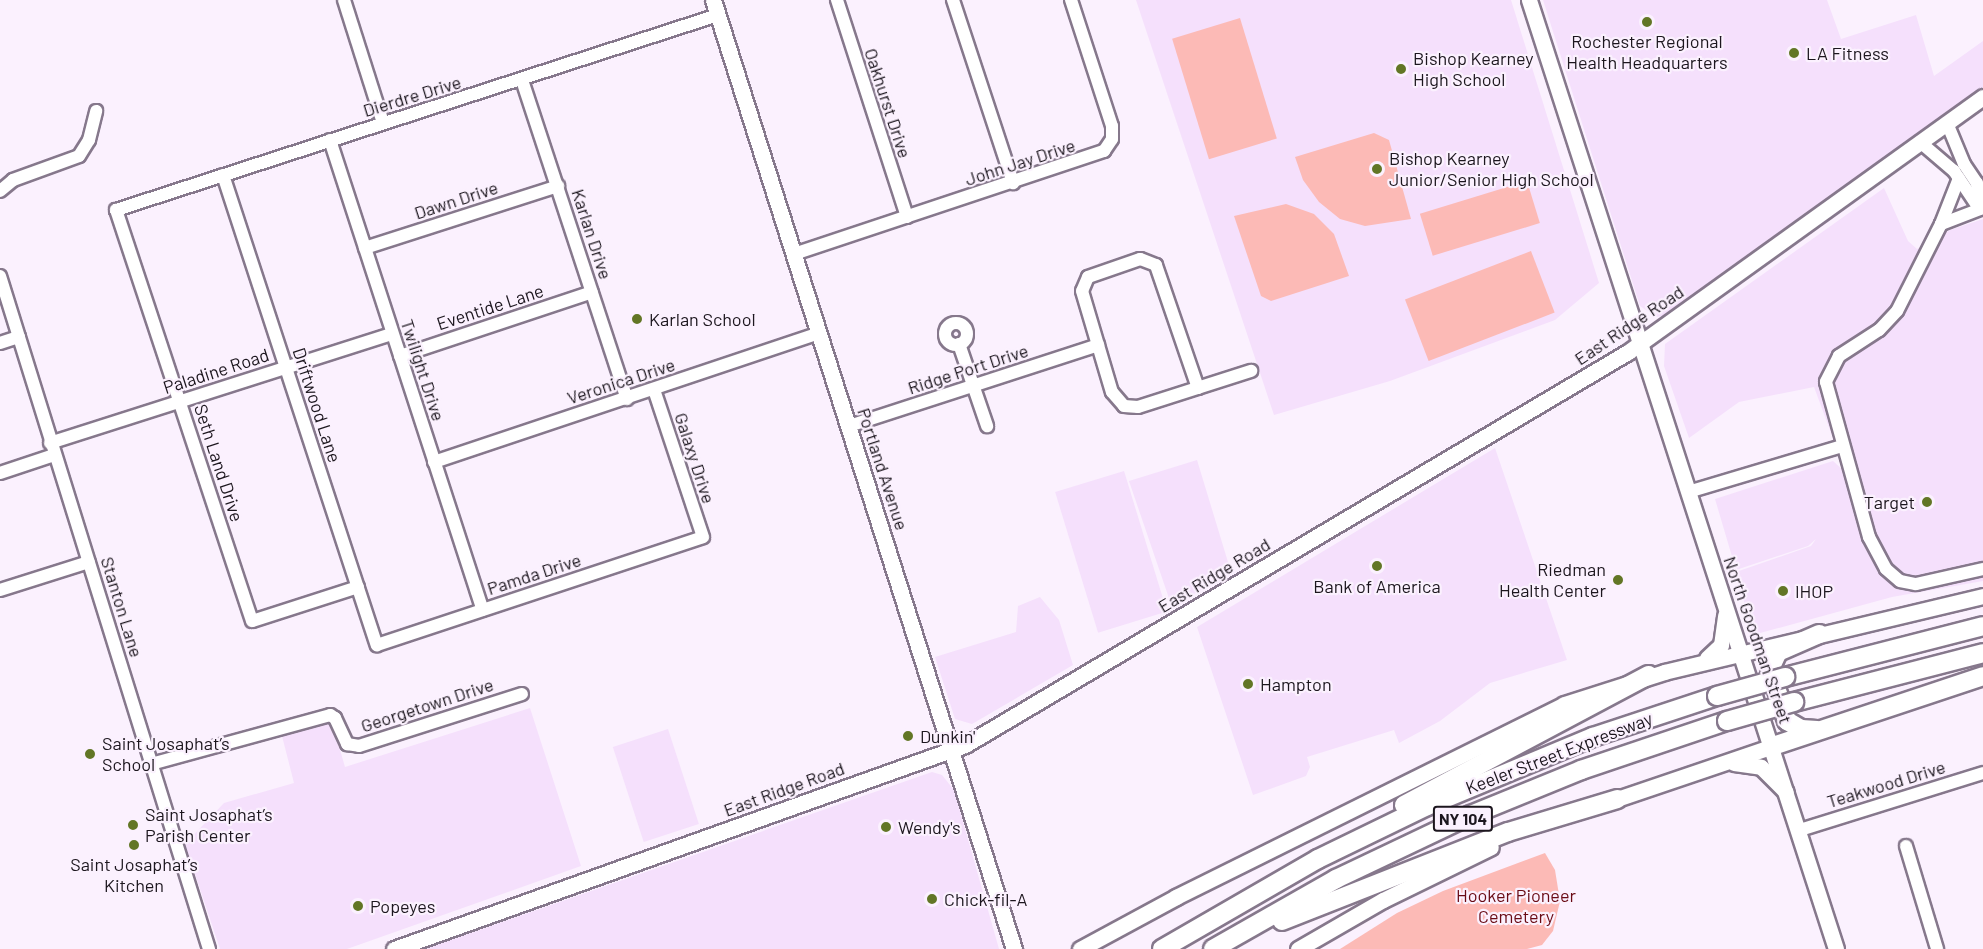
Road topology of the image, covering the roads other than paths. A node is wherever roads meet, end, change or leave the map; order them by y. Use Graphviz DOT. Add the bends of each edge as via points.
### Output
graph roads {
  1 [pos="344,0"];
  2 [pos="837,0"];
  3 [pos="953,0"];
  4 [pos="1071,0"];
  5 [pos="1529,0"];
  6 [pos="716,7"];
  7 [pos="522,80"];
  8 [pos="1983,97"];
  9 [pos="96,111"];
  10 [pos="383,123"];
  11 [pos="1947,123"];
  12 [pos="330,140"];
  13 [pos="1920,142"];
  14 [pos="224,175"];
  15 [pos="1959,178"];
  16 [pos="1012,183"];
  17 [pos="1980,184"];
  18 [pos="558,186"];
  19 [pos="0,191"];
  20 [pos="1982,209"];
  21 [pos="116,210"];
  22 [pos="907,217"];
  23 [pos="1941,224"];
  24 [pos="365,249"];
  25 [pos="794,254"];
  26 [pos="0,276"];
  27 [pos="592,292"];
  28 [pos="819,333"];
  29 [pos="392,334"];
  30 [pos="19,337"];
  31 [pos="0,343"];
  32 [pos="959,344"];
  33 [pos="1098,345"];
  34 [pos="1639,346"];
  35 [pos="400,356"];
  36 [pos="285,368"];
  37 [pos="1251,371"];
  38 [pos="974,386"];
  39 [pos="1198,388"];
  40 [pos="654,390"];
  41 [pos="627,399"];
  42 [pos="180,402"];
  43 [pos="849,426"];
  44 [pos="987,426"];
  45 [pos="1842,446"];
  46 [pos="52,449"];
  47 [pos="434,462"];
  48 [pos="0,473"];
  49 [pos="1688,492"];
  50 [pos="703,537"];
  51 [pos="89,562"];
  52 [pos="1983,569"];
  53 [pos="358,587"];
  54 [pos="0,590"];
  55 [pos="1983,596"];
  56 [pos="1723,600"];
  57 [pos="483,610"];
  58 [pos="1983,626"];
  59 [pos="1819,634"];
  60 [pos="377,645"];
  61 [pos="1741,652"];
  62 [pos="1983,653"];
  63 [pos="1696,664"];
  64 [pos="1649,675"];
  65 [pos="1983,676"];
  66 [pos="522,694"];
  67 [pos="1827,728"];
  68 [pos="1773,746"];
  69 [pos="951,750"];
  70 [pos="151,764"];
  71 [pos="1719,765"];
  72 [pos="1982,777"];
  73 [pos="1617,799"];
  74 [pos="1791,800"];
  75 [pos="1800,830"];
  76 [pos="1906,846"];
  77 [pos="1280,880"];
  78 [pos="209,949"];
  79 [pos="394,949"];
  80 [pos="1014,949"];
  81 [pos="1080,949"];
  82 [pos="1162,949"];
  83 [pos="1213,949"];
  84 [pos="1221,949"];
  85 [pos="1298,949"];
  86 [pos="1836,949"];
  87 [pos="1937,949"];
  1 -- 10 [label="street"];
  2 -- 22 [label="street, Oakhurst Drive"];
  3 -- 16 [label="street"];
  4 -- 16 [label="street, John Jay Drive" via="1110,119 1112,139 1098,155"];
  5 -- 34 [label="main road, North Goodman Street"];
  6 -- 7 [label="street, Dierdre Drive"];
  6 -- 25 [label="main road, Portland Avenue"];
  7 -- 10 [label="street, Dierdre Drive"];
  7 -- 18 [label="street, Karlan Drive"];
  8 -- 11 [label="main road, East Ridge Road"];
  9 -- 19 [label="street" via="89,140 79,156 13,180"];
  10 -- 12 [label="street, Dierdre Drive"];
  11 -- 13 [label="main road, East Ridge Road"];
  11 -- 17 [label="street" via="1964,164"];
  12 -- 14 [label="street, Dierdre Drive"];
  12 -- 24 [label="street, Twilight Drive"];
  13 -- 15 [label="street"];
  13 -- 34 [label="main road, East Ridge Road"];
  14 -- 21 [label="street, Dierdre Drive"];
  14 -- 36 [label="street, Driftwood Lane"];
  15 -- 20 [label="street"];
  15 -- 23 [label="street"];
  16 -- 22 [label="street, John Jay Drive"];
  17 -- 20 [label="street"];
  18 -- 24 [label="street, Dawn Drive"];
  18 -- 27 [label="street, Karlan Drive"];
  20 -- 23 [label="street"];
  21 -- 42 [label="street, Seth Land Drive"];
  22 -- 25 [label="street, John Jay Drive"];
  23 -- 45 [label="street" via="1906,298 1891,320 1849,347 1828,372 1826,390"];
  24 -- 29 [label="street, Twilight Drive"];
  25 -- 28 [label="main road, Portland Avenue"];
  26 -- 30 [label="street, Stanton Lane"];
  27 -- 35 [label="street, Eventide Lane"];
  27 -- 41 [label="street, Karlan Drive"];
  28 -- 40 [label="street, Veronica Drive"];
  28 -- 43 [label="main road, Portland Avenue"];
  29 -- 35 [label="street, Twilight Drive"];
  29 -- 36 [label="street, Paladine Road"];
  30 -- 31 [label="street"];
  30 -- 46 [label="street, Stanton Lane"];
  32 -- 38 [label="street"];
  33 -- 38 [label="street, Ridge Port Drive"];
  33 -- 39 [label="street" via="1115,397 1124,406 1138,407"];
  33 -- 39 [label="street" via="1082,291 1084,281 1096,272 1150,260 1161,274"];
  34 -- 49 [label="main road, North Goodman Street"];
  34 -- 69 [label="main road, East Ridge Road"];
  35 -- 47 [label="street, Twilight Drive"];
  36 -- 42 [label="street, Paladine Road"];
  36 -- 53 [label="street, Driftwood Lane"];
  37 -- 39 [label="street"];
  38 -- 43 [label="street, Ridge Port Drive"];
  38 -- 44 [label="street"];
  40 -- 41 [label="street, Veronica Drive"];
  40 -- 50 [label="street, Galaxy Drive"];
  41 -- 47 [label="street, Veronica Drive"];
  42 -- 46 [label="street, Paladine Road"];
  42 -- 53 [label="street, Seth Land Drive" via="252,621"];
  43 -- 69 [label="main road, Portland Avenue"];
  45 -- 49 [label="street"];
  45 -- 52 [label="street" via="1873,547 1894,578 1916,584"];
  46 -- 48 [label="street, Paladine Road"];
  46 -- 51 [label="street, Stanton Lane"];
  47 -- 57 [label="street, Twilight Drive"];
  49 -- 56 [label="main road, North Goodman Street"];
  50 -- 57 [label="street, Pamda Drive"];
  51 -- 54 [label="street"];
  51 -- 70 [label="street, Stanton Lane"];
  53 -- 60 [label="street, Driftwood Lane"];
  55 -- 59 [label="main road"];
  56 -- 61 [label="main road, North Goodman Street"];
  56 -- 63 [label="main road" via="1721,645"];
  57 -- 60 [label="street, Pamda Drive"];
  58 -- 77 [label="highway, Keeler Street Expressway / NY 104, bridge" via="1785,676 1593,737 1488,779"];
  59 -- 61 [label="main road"];
  59 -- 67 [label="highway" via="1778,652 1770,671 1789,723 1804,730"];
  61 -- 63 [label="main road"];
  61 -- 68 [label="main road, North Goodman Street"];
  62 -- 83 [label="highway, Keeler Street Expressway / NY 104, bridge" via="1727,721 1596,765 1471,815 1336,879"];
  63 -- 64 [label="main road"];
  64 -- 77 [label="highway" via="1416,798"];
  64 -- 81 [label="main road" via="1530,719"];
  65 -- 67 [label="highway"];
  66 -- 70 [label="street, Georgetown Drive" via="359,746 348,744 330,715"];
  67 -- 68 [label="highway"];
  68 -- 71 [label="main road"];
  68 -- 74 [label="main road, North Goodman Street"];
  69 -- 79 [label="main road, East Ridge Road"];
  69 -- 80 [label="main road, Portland Avenue"];
  70 -- 78 [label="street, Stanton Lane"];
  71 -- 73 [label="main road"];
  71 -- 74 [label="main road" via="1758,766"];
  72 -- 75 [label="street, Teakwood Drive"];
  73 -- 84 [label="highway" via="1471,846 1328,901"];
  73 -- 85 [label="main road" via="1450,866"];
  74 -- 75 [label="main road, North Goodman Street"];
  75 -- 86 [label="main road, North Goodman Street"];
  76 -- 87 [label="street"];
  77 -- 82 [label="highway, Keeler Street Expressway / NY 104"];
}
